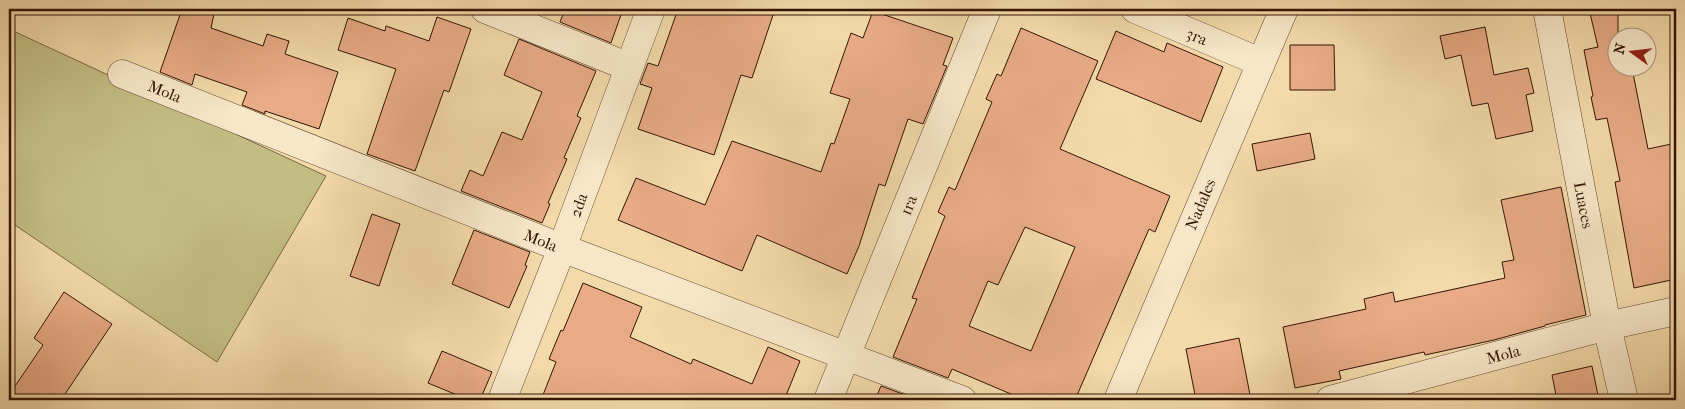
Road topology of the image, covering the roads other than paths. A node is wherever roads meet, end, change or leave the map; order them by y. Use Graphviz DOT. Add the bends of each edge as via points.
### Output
graph roads {
  1 [pos="485,9"];
  2 [pos="651,9"];
  3 [pos="987,9"];
  4 [pos="1135,9"];
  5 [pos="1284,9"];
  6 [pos="1547,9"];
  7 [pos="1260,62"];
  8 [pos="630,67"];
  9 [pos="122,74"];
  10 [pos="562,248"];
  11 [pos="1676,311"];
  12 [pos="1607,326"];
  13 [pos="846,357"];
  14 [pos="502,400"];
  15 [pos="828,400"];
  16 [pos="962,400"];
  17 [pos="1118,400"];
  18 [pos="1330,400"];
  19 [pos="1624,400"];
  1 -- 8 [label="street"];
  2 -- 8 [label="street, 2da"];
  3 -- 13 [label="street, 1ra"];
  4 -- 7 [label="street, 3ra"];
  5 -- 7 [label="street, Nadales"];
  6 -- 12 [label="street, Luaces"];
  7 -- 17 [label="street, Nadales"];
  8 -- 10 [label="street, 2da"];
  9 -- 10 [label="street, Mola"];
  10 -- 13 [label="street, Mola"];
  10 -- 14 [label="street, 2da"];
  11 -- 12 [label="street, Mola"];
  12 -- 18 [label="street, Mola"];
  12 -- 19 [label="street, Luaces"];
  13 -- 15 [label="street, 1ra"];
  13 -- 16 [label="street, Mola"];
}
